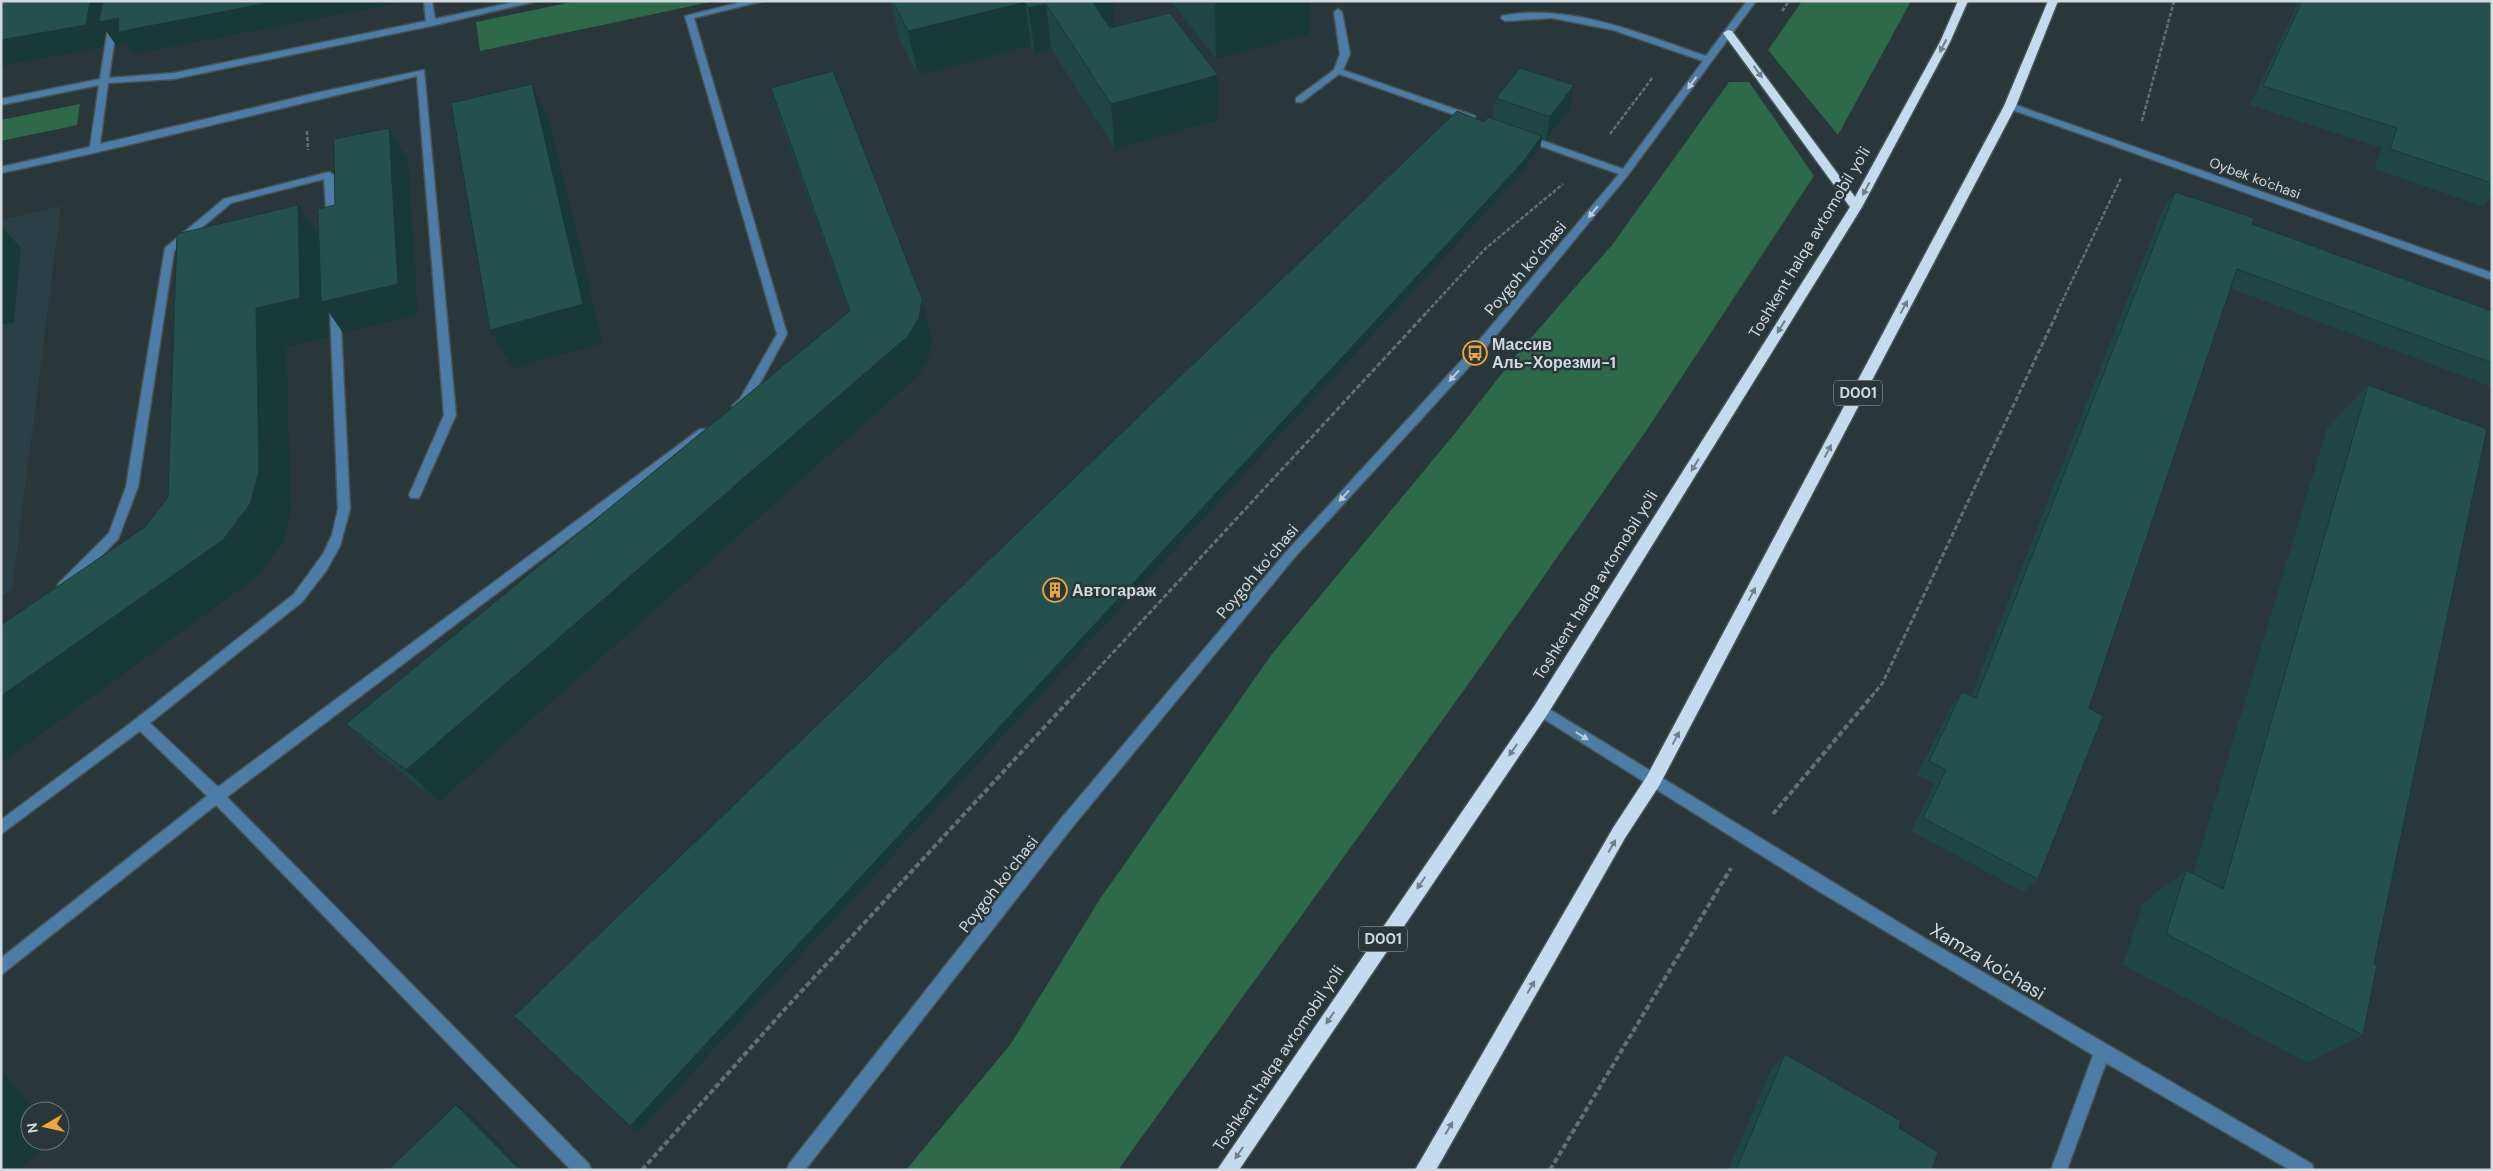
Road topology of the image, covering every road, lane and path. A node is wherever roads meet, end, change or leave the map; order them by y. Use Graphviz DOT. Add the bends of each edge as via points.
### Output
graph roads {
  1 [pos="116,1"];
  2 [pos="428,1"];
  3 [pos="534,1"];
  4 [pos="759,1"];
  5 [pos="1752,1"];
  6 [pos="1963,1"];
  7 [pos="2053,1"];
  8 [pos="2174,1"];
  9 [pos="1338,12"];
  10 [pos="1505,18"];
  11 [pos="431,23"];
  12 [pos="1728,33"];
  13 [pos="1675,49"];
  14 [pos="1708,60"];
  15 [pos="1338,71"];
  16 [pos="104,81"];
  17 [pos="306,97"];
  18 [pos="1299,100"];
  19 [pos="1,102"];
  20 [pos="2010,106"];
  21 [pos="1478,121"];
  22 [pos="1515,134"];
  23 [pos="94,150"];
  24 [pos="2134,150"];
  25 [pos="1590,161"];
  26 [pos="1,170"];
  27 [pos="1625,173"];
  28 [pos="310,180"];
  29 [pos="1856,207"];
  30 [pos="332,234"];
  31 [pos="2492,277"];
  32 [pos="335,293"];
  33 [pos="728,414"];
  34 [pos="712,426"];
  35 [pos="415,495"];
  36 [pos="51,599"];
  37 [pos="1541,710"];
  38 [pos="142,723"];
  39 [pos="1653,781"];
  40 [pos="217,796"];
  41 [pos="1,828"];
  42 [pos="1749,841"];
  43 [pos="1,968"];
  44 [pos="2102,1054"];
  45 [pos="583,1170"];
  46 [pos="642,1170"];
  47 [pos="795,1170"];
  48 [pos="1227,1170"];
  49 [pos="1425,1170"];
  50 [pos="1550,1170"];
  51 [pos="2059,1170"];
  52 [pos="2306,1170"];
  1 -- 16 [label="street"];
  2 -- 11 [label="street"];
  3 -- 11 [label="street"];
  4 -- 33 [label="street" via="689,16 782,334 744,402"];
  5 -- 12 [label="street, Poygoh koʻchasi"];
  6 -- 29 [label="highway, Toshkent halqa avtomobil yo'li / D001, one-way" via="1945,42"];
  7 -- 20 [label="highway, D001"];
  8 -- 24 [label="path"];
  9 -- 15 [label="street" via="1345,54"];
  10 -- 13 [label="street" via="1552,15 1615,28"];
  11 -- 16 [label="street" via="174,76"];
  12 -- 14 [label="street, Poygoh koʻchasi"];
  12 -- 29 [label="highway, one-way"];
  13 -- 14 [label="street"];
  13 -- 25 [label="path"];
  14 -- 27 [label="street, Poygoh koʻchasi, one-way"];
  15 -- 18 [label="street"];
  15 -- 21 [label="street"];
  16 -- 19 [label="street"];
  16 -- 23 [label="street"];
  17 -- 23 [label="street"];
  17 -- 28 [label="path"];
  17 -- 35 [label="street" via="421,72 450,415"];
  20 -- 24 [label="street, Oybek ko'chasi"];
  39 -- 20 [label="highway, D001, one-way"];
  22 -- 25 [label="street"];
  23 -- 26 [label="street"];
  24 -- 31 [label="street, Oybek ko'chasi"];
  24 -- 42 [label="path" via="1882,684"];
  25 -- 27 [label="street"];
  25 -- 46 [label="path" via="1485,249 806,986"];
  27 -- 47 [label="street, Poygoh koʻchasi, one-way" via="1475,353 1290,555 1065,824"];
  28 -- 30 [label="street" via="330,175"];
  28 -- 36 [label="street" via="228,201 169,250 132,487 114,536"];
  29 -- 37 [label="highway, Toshkent halqa avtomobil yo'li / D001, one-way"];
  32 -- 38 [label="street" via="344,509 332,552 320,574 298,598"];
  34 -- 40 [label="street"];
  37 -- 39 [label="street, Xamza ko'chasi, one-way"];
  37 -- 48 [label="highway, Toshkent halqa avtomobil yo'li / D001, one-way"];
  38 -- 40 [label="street"];
  38 -- 41 [label="street"];
  39 -- 42 [label="street, Xamza ko'chasi"];
  49 -- 39 [label="highway, D001, one-way" via="1619,833"];
  40 -- 43 [label="street"];
  40 -- 45 [label="street"];
  42 -- 44 [label="street, Xamza ko'chasi"];
  42 -- 50 [label="path" via="1714,893"];
  44 -- 51 [label="street"];
  44 -- 52 [label="street, Xamza ko'chasi"];
}
